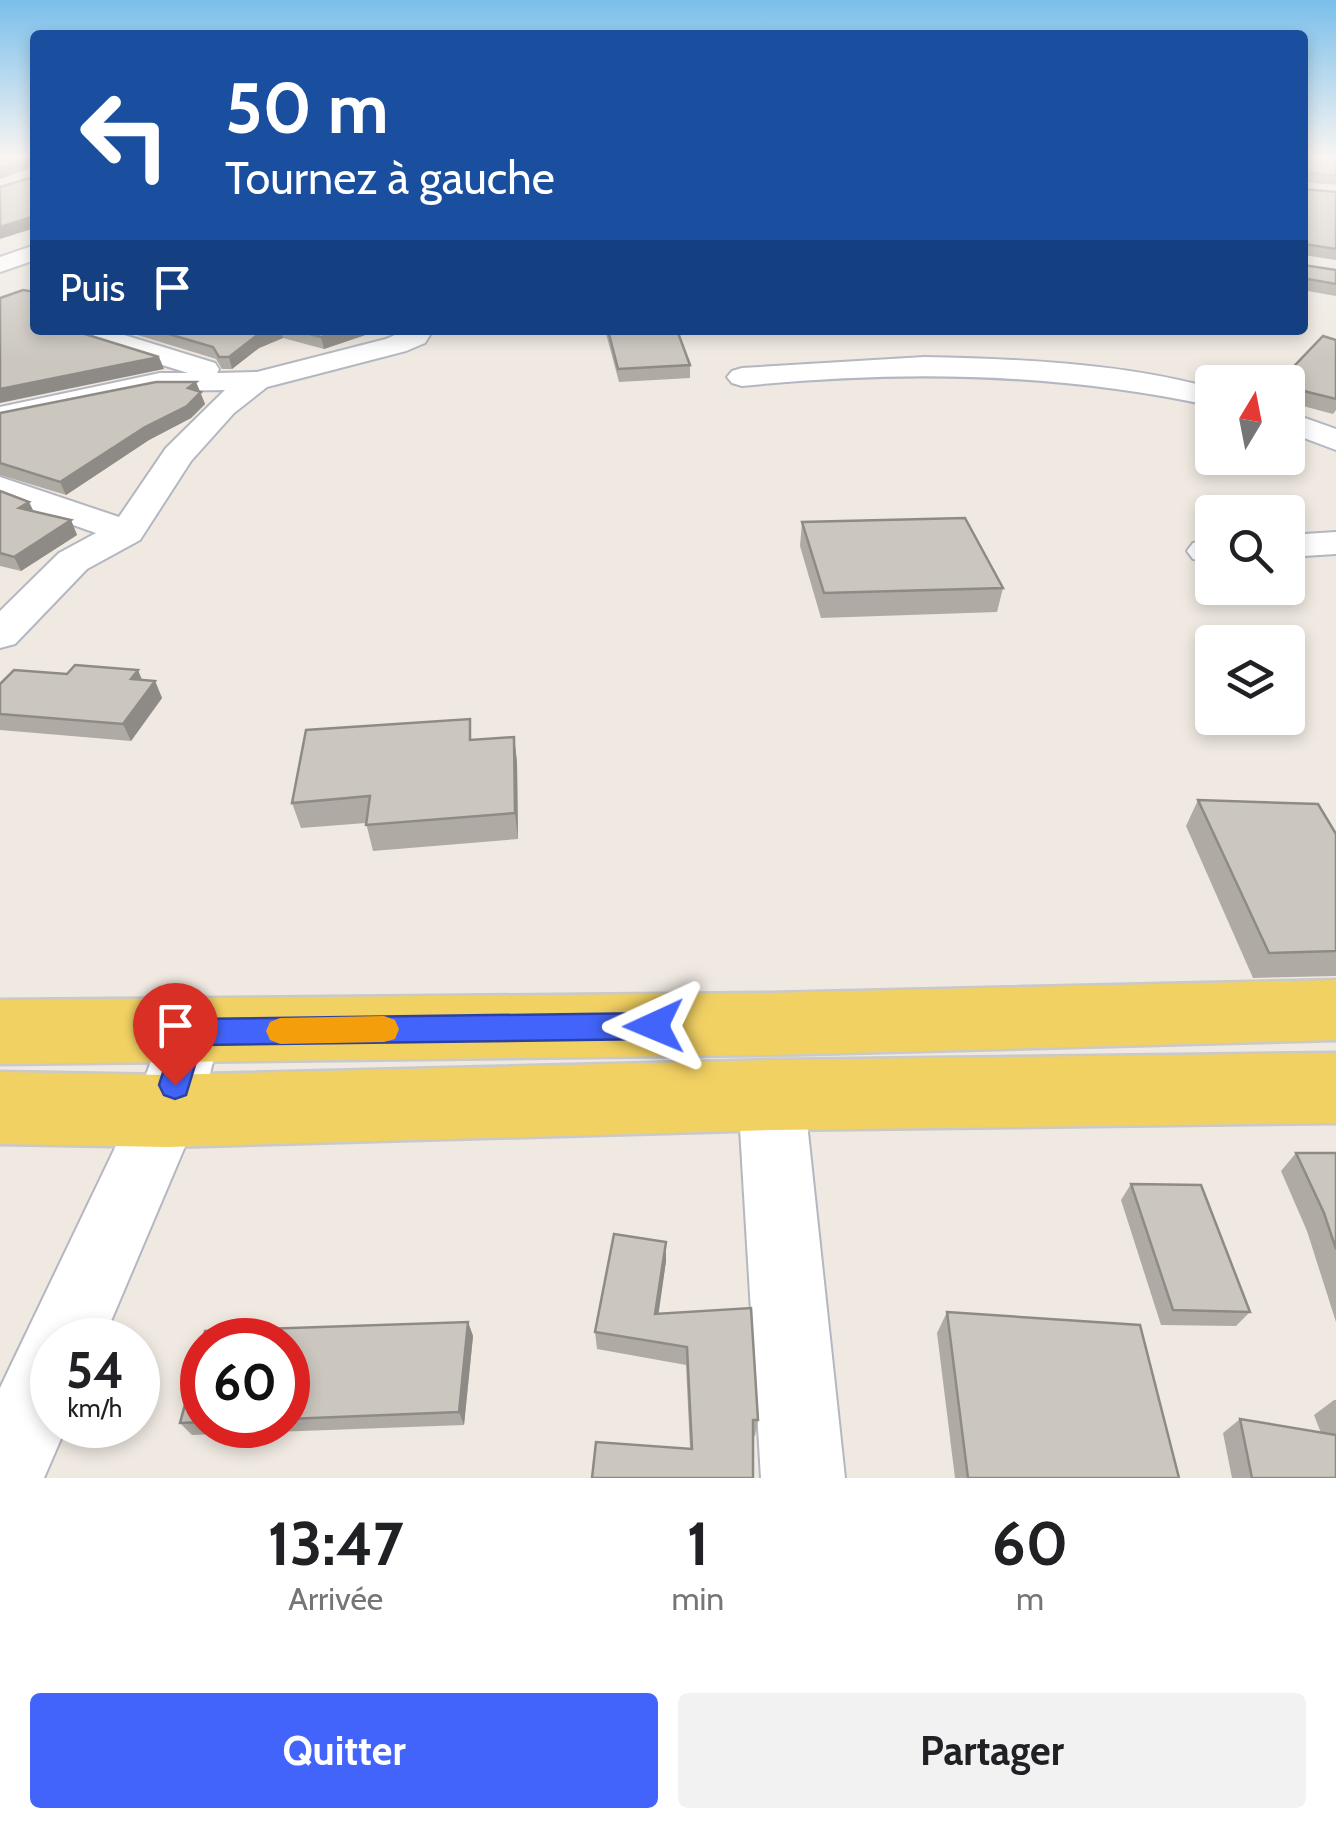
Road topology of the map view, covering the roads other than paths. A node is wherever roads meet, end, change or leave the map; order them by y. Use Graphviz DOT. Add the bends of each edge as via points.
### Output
graph roads {
  1 [pos="30,254"];
  2 [pos="0,265"];
  3 [pos="95,335"];
  4 [pos="416,335"];
  5 [pos="742,377"];
  6 [pos="258,381"];
  7 [pos="1195,394"];
  8 [pos="0,416"];
  9 [pos="1305,428"];
  10 [pos="1336,440"];
  11 [pos="0,487"];
  12 [pos="127,532"];
  13 [pos="1336,544"];
  14 [pos="1305,545"];
  15 [pos="0,635"];
  16 [pos="1336,1010"];
  17 [pos="0,1032"];
  18 [pos="190,1032"];
  19 [pos="1336,1088"];
  20 [pos="771,1094"];
  21 [pos="0,1108"];
  22 [pos="167,1111"];
  23 [pos="74,1318"];
  24 [pos="30,1415"];
  25 [pos="2,1478"];
  26 [pos="802,1478"];
  1 -- 2 [label="street"];
  3 -- 6 [label="street"];
  4 -- 6 [label="street"];
  5 -- 7 [label="street" via="906,363 987,365"];
  6 -- 8 [label="street" via="160,382"];
  6 -- 12 [label="street" via="223,406 178,455"];
  9 -- 10 [label="street"];
  11 -- 12 [label="street"];
  12 -- 15 [label="street" via="73,561"];
  13 -- 14 [label="street"];
  16 -- 18 [label="main road"];
  17 -- 18 [label="main road"];
  18 -- 22 [label="street"];
  19 -- 20 [label="main road"];
  20 -- 22 [label="main road"];
  20 -- 26 [label="street"];
  21 -- 22 [label="main road"];
  22 -- 23 [label="street"];
  24 -- 25 [label="street"];
}
